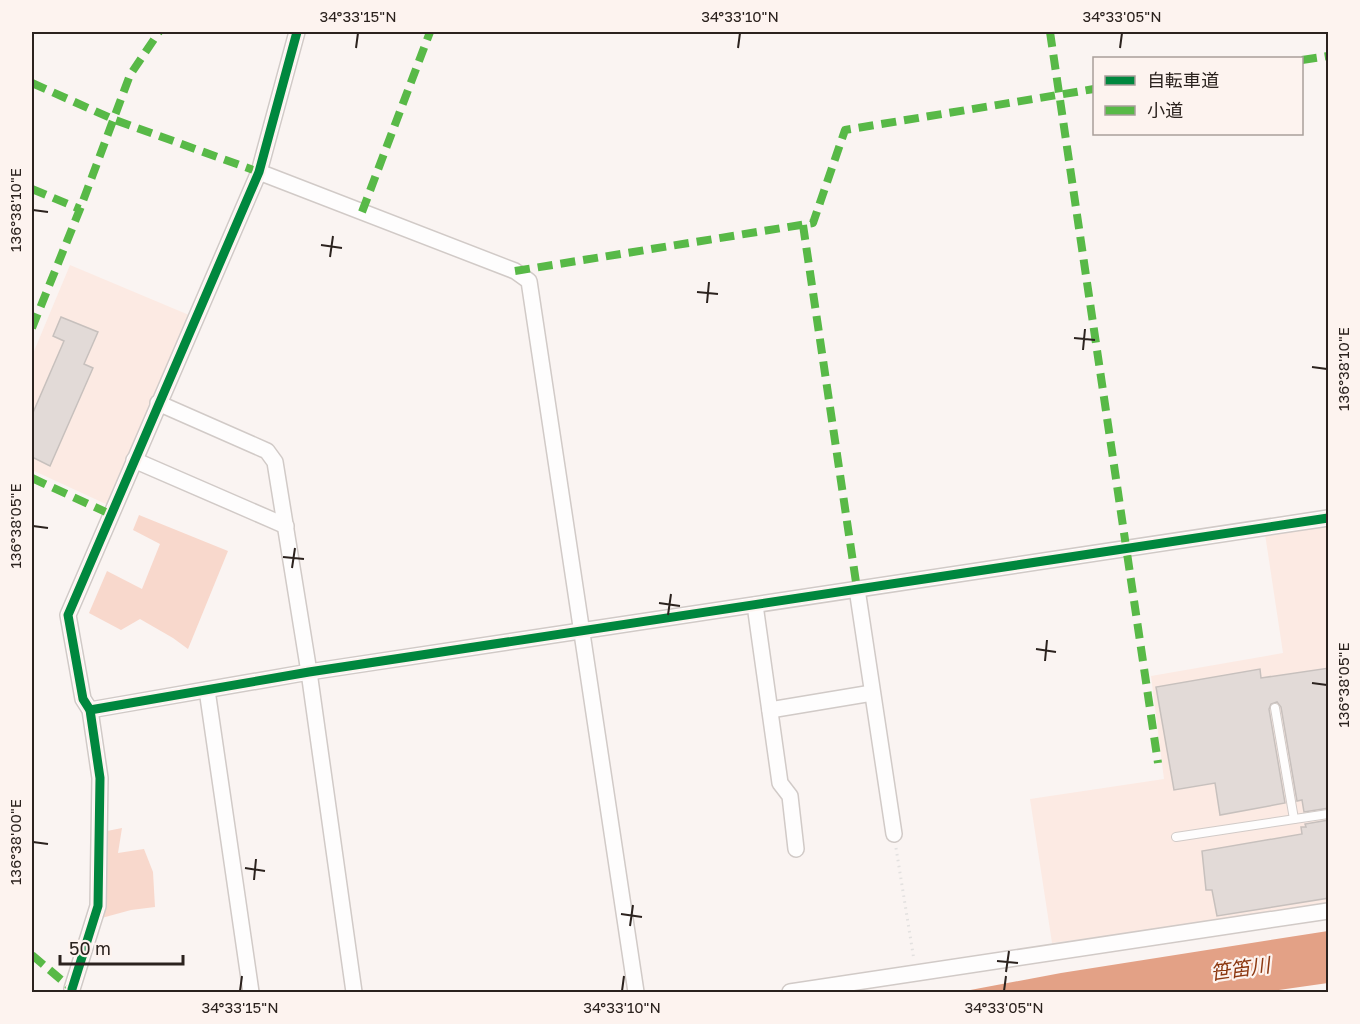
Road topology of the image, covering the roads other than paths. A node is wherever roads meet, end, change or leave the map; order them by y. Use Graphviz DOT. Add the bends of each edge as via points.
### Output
graph roads {
  1 [pos="297,32"];
  2 [pos="259,172"];
  3 [pos="158,402"];
  4 [pos="134,460"];
  5 [pos="1329,518"];
  6 [pos="286,526"];
  7 [pos="857,589"];
  8 [pos="755,605"];
  9 [pos="583,632"];
  10 [pos="309,672"];
  11 [pos="207,690"];
  12 [pos="872,693"];
  13 [pos="1275,708"];
  14 [pos="90,710"];
  15 [pos="770,710"];
  16 [pos="1329,814"];
  17 [pos="1294,819"];
  18 [pos="894,834"];
  19 [pos="1176,837"];
  20 [pos="796,849"];
  21 [pos="1329,911"];
  22 [pos="72,993"];
  23 [pos="251,993"];
  24 [pos="354,993"];
  25 [pos="636,993"];
  26 [pos="790,993"];
  1 -- 2 [label="street"];
  2 -- 3 [label="street"];
  2 -- 9 [label="street" via="515,271 529,280"];
  3 -- 4 [label="street"];
  3 -- 6 [label="street" via="267,451 275,462"];
  4 -- 6 [label="street"];
  4 -- 14 [label="street" via="68,615 83,699"];
  5 -- 7 [label="street"];
  6 -- 10 [label="street"];
  7 -- 8 [label="street"];
  7 -- 12 [label="street"];
  8 -- 9 [label="street"];
  8 -- 15 [label="street"];
  9 -- 10 [label="street"];
  9 -- 25 [label="street"];
  10 -- 11 [label="street"];
  10 -- 24 [label="street"];
  11 -- 14 [label="street"];
  11 -- 23 [label="street"];
  12 -- 15 [label="street"];
  12 -- 18 [label="street"];
  13 -- 17 [label="lane"];
  14 -- 22 [label="street" via="100,778 98,906"];
  15 -- 20 [label="street" via="780,783 790,796"];
  16 -- 17 [label="lane"];
  17 -- 19 [label="lane"];
  21 -- 26 [label="street"];
}
